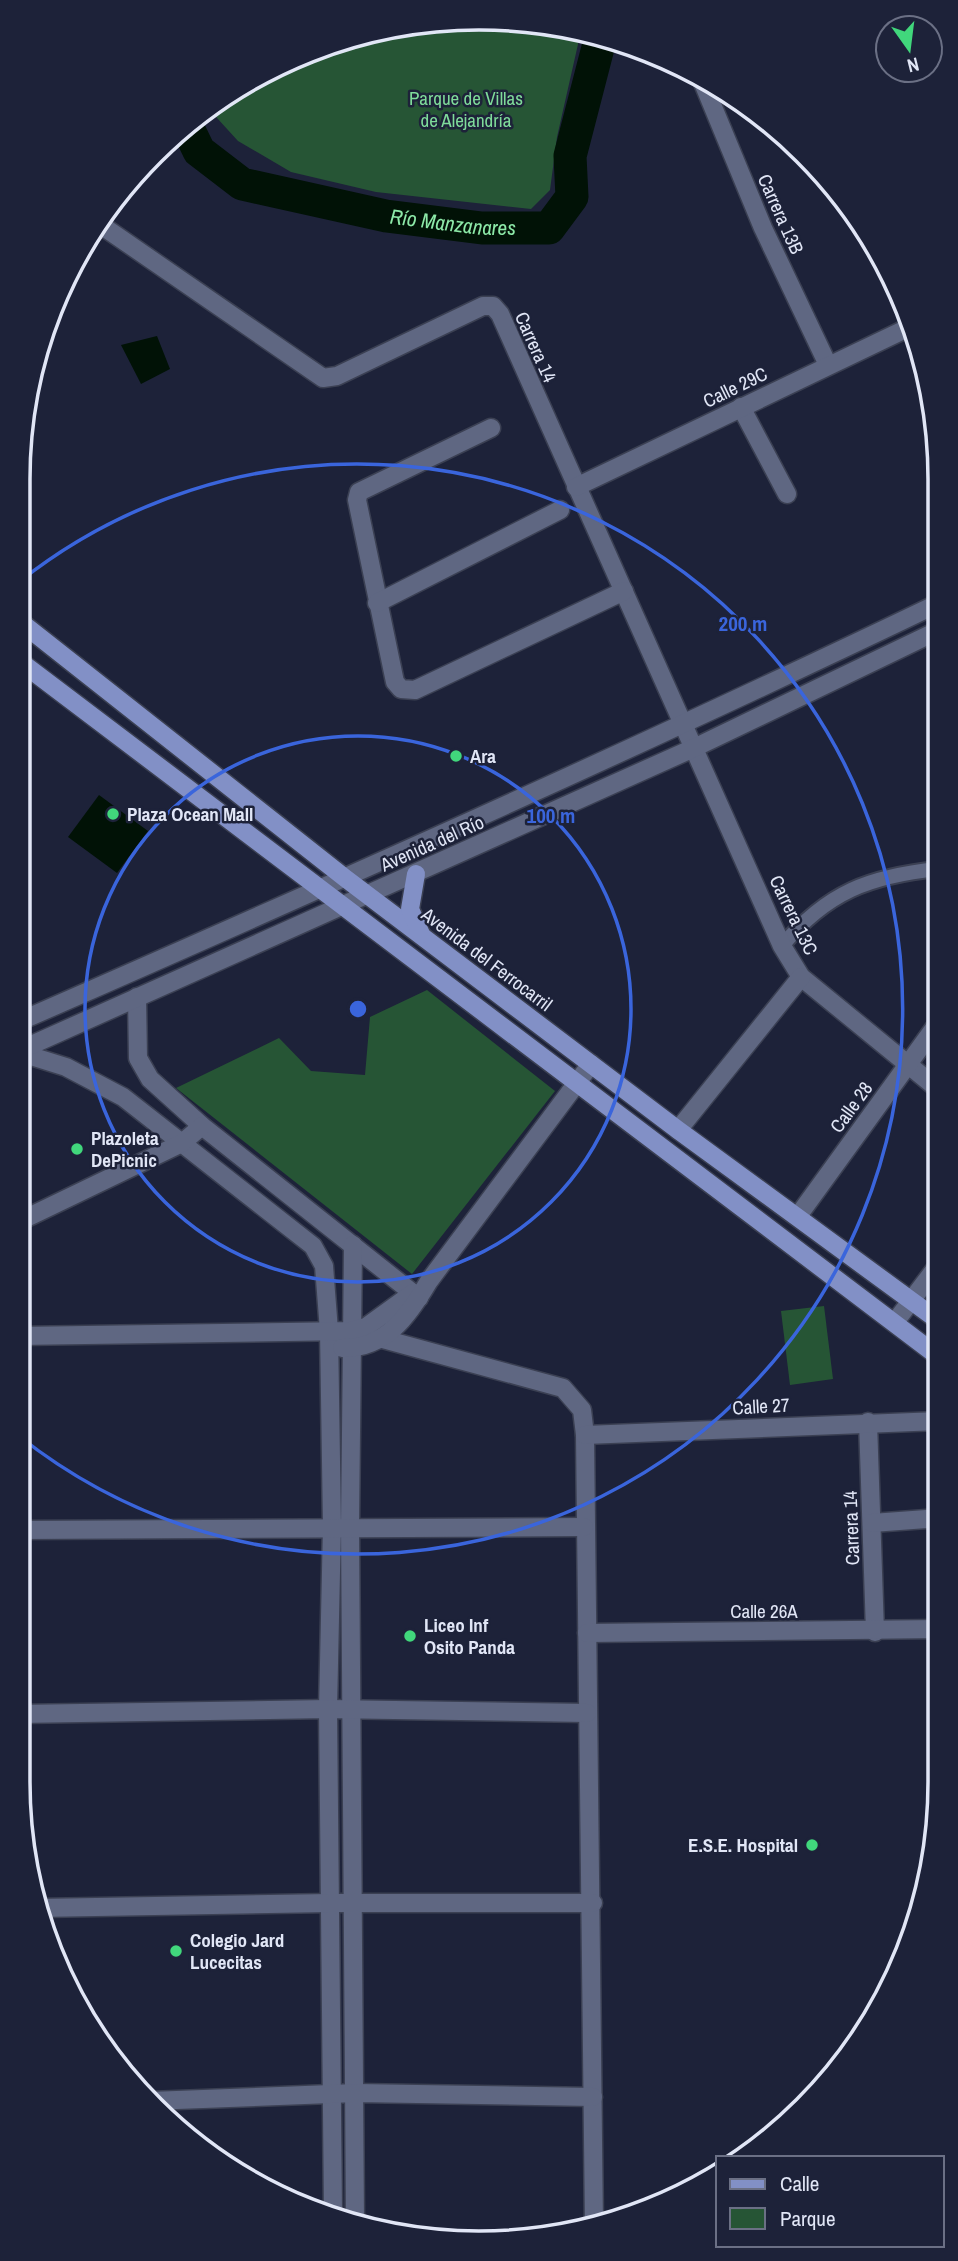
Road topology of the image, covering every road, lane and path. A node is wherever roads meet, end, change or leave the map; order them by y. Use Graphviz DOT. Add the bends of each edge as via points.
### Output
graph roads {
  1 [pos="707,92"];
  2 [pos="105,229"];
  3 [pos="902,330"];
  4 [pos="828,365"];
  5 [pos="741,407"];
  6 [pos="491,428"];
  7 [pos="576,486"];
  8 [pos="787,494"];
  9 [pos="560,510"];
  10 [pos="624,591"];
  11 [pos="377,603"];
  12 [pos="928,608"];
  13 [pos="30,629"];
  14 [pos="928,635"];
  15 [pos="30,669"];
  16 [pos="685,725"];
  17 [pos="696,747"];
  18 [pos="928,870"];
  19 [pos="416,874"];
  20 [pos="345,878"];
  21 [pos="321,890"];
  22 [pos="368,895"];
  23 [pos="342,907"];
  24 [pos="423,937"];
  25 [pos="782,946"];
  26 [pos="801,977"];
  27 [pos="137,997"];
  28 [pos="30,1017"];
  29 [pos="928,1037"];
  30 [pos="30,1046"];
  31 [pos="30,1055"];
  32 [pos="592,1064"];
  33 [pos="908,1065"];
  34 [pos="928,1081"];
  35 [pos="576,1084"];
  36 [pos="202,1126"];
  37 [pos="678,1130"];
  38 [pos="182,1143"];
  39 [pos="30,1216"];
  40 [pos="799,1216"];
  41 [pos="353,1245"];
  42 [pos="928,1278"];
  43 [pos="416,1295"];
  44 [pos="910,1300"];
  45 [pos="928,1313"];
  46 [pos="895,1322"];
  47 [pos="30,1336"];
  48 [pos="329,1339"];
  49 [pos="383,1339"];
  50 [pos="351,1340"];
  51 [pos="928,1348"];
  52 [pos="928,1421"];
  53 [pos="868,1422"];
  54 [pos="585,1435"];
  55 [pos="928,1519"];
  56 [pos="872,1523"];
  57 [pos="341,1526"];
  58 [pos="584,1527"];
  59 [pos="30,1530"];
  60 [pos="928,1630"];
  61 [pos="875,1632"];
  62 [pos="587,1633"];
  63 [pos="328,1709"];
  64 [pos="351,1710"];
  65 [pos="587,1713"];
  66 [pos="30,1714"];
  67 [pos="330,1903"];
  68 [pos="353,1903"];
  69 [pos="593,1903"];
  70 [pos="48,1908"];
  71 [pos="356,2093"];
  72 [pos="333,2095"];
  73 [pos="593,2097"];
  74 [pos="162,2101"];
  75 [pos="333,2206"];
  76 [pos="355,2213"];
  77 [pos="594,2216"];
  1 -- 4 [label="street, Carrera 13B" via="763,228"];
  2 -- 7 [label="street, Carrera 14" via="323,378 337,376 483,306 493,306"];
  3 -- 4 [label="street, Calle 29C"];
  4 -- 5 [label="street, Calle 29C"];
  5 -- 7 [label="street, Calle 29C"];
  5 -- 8 [label="street"];
  6 -- 11 [label="street" via="359,492"];
  7 -- 10 [label="street, Carrera 14"];
  9 -- 11 [label="street"];
  10 -- 11 [label="street" via="415,690 401,689 395,681"];
  10 -- 16 [label="street, Carrera 14"];
  12 -- 16 [label="street, Avenida del Río"];
  13 -- 20 [label="main road, Avenida del Ferrocarril"];
  14 -- 17 [label="street, Avenida del Río"];
  15 -- 21 [label="main road"];
  16 -- 17 [label="street, Carrera 14"];
  16 -- 20 [label="street, Avenida del Río"];
  17 -- 19 [label="street, Avenida del Río"];
  17 -- 25 [label="street, Carrera 13C"];
  18 -- 25 [label="street" via="859,884 801,924"];
  19 -- 22 [label="street, Avenida del Río"];
  19 -- 24 [label="main road" via="410,909"];
  20 -- 21 [label="street, Avenida del Río"];
  20 -- 22 [label="main road, Avenida del Ferrocarril"];
  21 -- 23 [label="main road"];
  21 -- 28 [label="street, Avenida del Río"];
  22 -- 23 [label="street, Avenida del Río"];
  22 -- 24 [label="main road, Avenida del Ferrocarril"];
  23 -- 27 [label="street, Avenida del Río"];
  23 -- 35 [label="main road"];
  24 -- 32 [label="main road, Avenida del Ferrocarril"];
  25 -- 26 [label="street, Carrera 13C"];
  26 -- 33 [label="street, Carrera 13C"];
  26 -- 37 [label="street"];
  27 -- 30 [label="street, Avenida del Río"];
  27 -- 36 [label="street" via="141,1065 150,1079"];
  29 -- 33 [label="street, Calle 28"];
  31 -- 38 [label="street" via="66,1067 123,1097"];
  32 -- 35 [label="street"];
  32 -- 37 [label="main road, Avenida del Ferrocarril"];
  33 -- 34 [label="street, Carrera 13C"];
  33 -- 40 [label="street, Calle 28"];
  35 -- 43 [label="street"];
  35 -- 46 [label="main road"];
  36 -- 38 [label="street"];
  36 -- 41 [label="street"];
  37 -- 40 [label="main road, Avenida del Ferrocarril"];
  38 -- 39 [label="street"];
  38 -- 48 [label="street" via="313,1247 324,1266"];
  40 -- 44 [label="main road, Avenida del Ferrocarril"];
  41 -- 43 [label="street"];
  41 -- 50 [label="street"];
  42 -- 44 [label="street"];
  43 -- 49 [label="street" via="409,1313"];
  43 -- 50 [label="street"];
  44 -- 45 [label="main road, Avenida del Ferrocarril"];
  44 -- 46 [label="street"];
  46 -- 51 [label="main road"];
  47 -- 48 [label="street"];
  48 -- 50 [label="street"];
  48 -- 57 [label="street"];
  49 -- 50 [label="street"];
  49 -- 54 [label="street" via="564,1388 582,1409"];
  50 -- 57 [label="street"];
  52 -- 53 [label="street, Calle 27"];
  53 -- 54 [label="street, Calle 27"];
  53 -- 56 [label="street, Carrera 14"];
  54 -- 58 [label="street"];
  55 -- 56 [label="street"];
  56 -- 61 [label="street, Carrera 14"];
  57 -- 58 [label="street"];
  57 -- 59 [label="street"];
  57 -- 63 [label="street"];
  57 -- 64 [label="street"];
  58 -- 62 [label="street"];
  60 -- 61 [label="street, Calle 26A"];
  61 -- 62 [label="street, Calle 26A"];
  62 -- 65 [label="street"];
  63 -- 64 [label="street"];
  63 -- 66 [label="street"];
  63 -- 67 [label="street"];
  64 -- 65 [label="street"];
  64 -- 68 [label="street"];
  65 -- 69 [label="street"];
  67 -- 68 [label="street"];
  67 -- 70 [label="street"];
  67 -- 72 [label="street"];
  68 -- 69 [label="street"];
  68 -- 71 [label="street"];
  69 -- 73 [label="street"];
  71 -- 72 [label="street"];
  71 -- 73 [label="street"];
  71 -- 76 [label="street"];
  72 -- 74 [label="street"];
  72 -- 75 [label="street"];
  73 -- 77 [label="street"];
}
